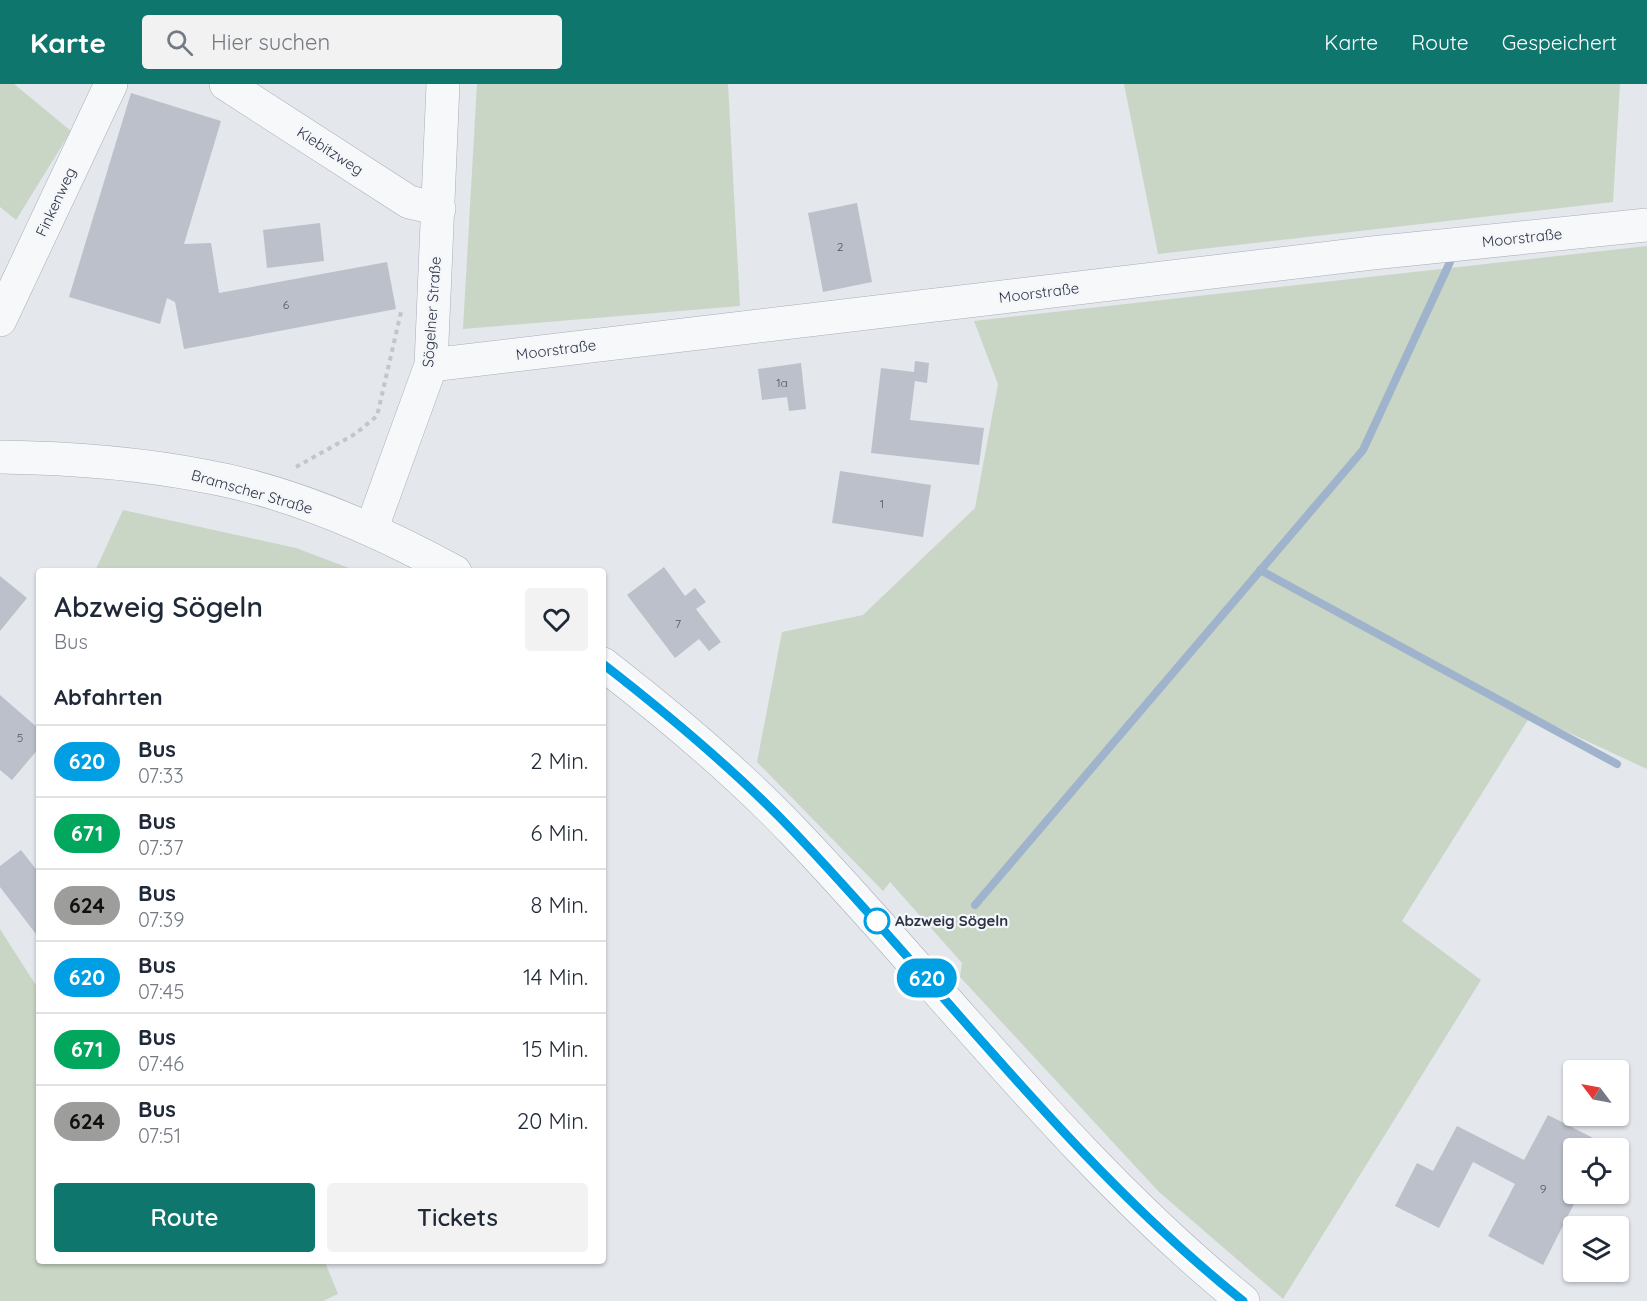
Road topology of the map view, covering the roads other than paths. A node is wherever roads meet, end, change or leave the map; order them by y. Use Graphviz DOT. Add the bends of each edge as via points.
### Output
graph roads {
  1 [pos="111,84"];
  2 [pos="226,84"];
  3 [pos="443,84"];
  4 [pos="439,209"];
  5 [pos="1647,225"];
  6 [pos="0,320"];
  7 [pos="431,365"];
  8 [pos="0,457"];
  9 [pos="371,530"];
  10 [pos="447,568"];
  11 [pos="606,666"];
  12 [pos="1243,1301"];
  1 -- 6 [label="street, Finkenweg"];
  2 -- 4 [label="street, Kiebitzweg" via="409,202"];
  3 -- 4 [label="street, Sögelner Straße"];
  4 -- 7 [label="street, Sögelner Straße"];
  5 -- 7 [label="street, Moorstraße" via="1360,255"];
  7 -- 9 [label="street, Sögelner Straße"];
  8 -- 9 [label="street, Bramscher Straße" via="60,458 205,476 285,498"];
  9 -- 10 [label="street, Bramscher Straße"];
  11 -- 12 [label="street" via="726,765 784,822 1097,1168"];
}
